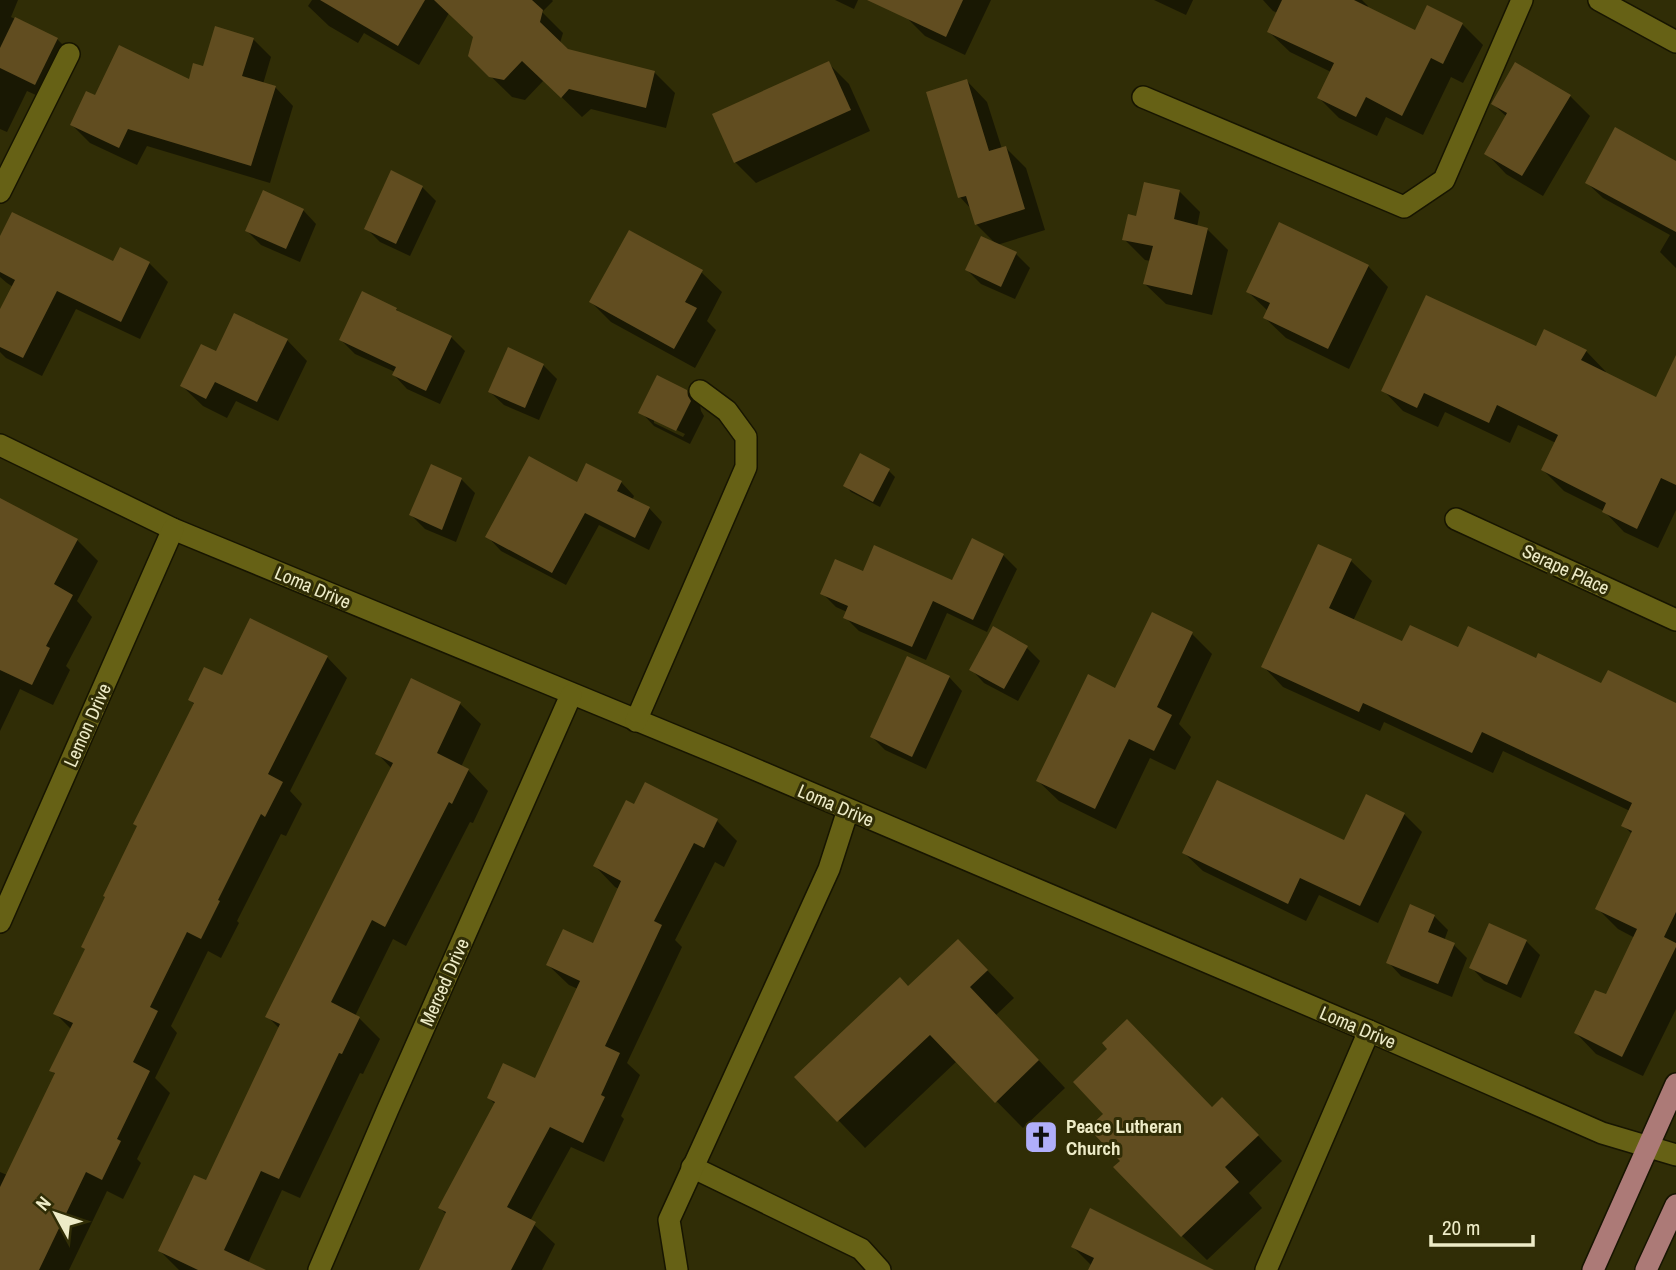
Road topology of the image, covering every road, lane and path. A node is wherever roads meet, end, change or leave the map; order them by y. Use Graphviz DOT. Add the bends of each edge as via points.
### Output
graph roads {
  1 [pos="1522,0"];
  2 [pos="1599,0"];
  3 [pos="1676,42"];
  4 [pos="69,54"];
  5 [pos="1143,97"];
  6 [pos="0,192"];
  7 [pos="701,391"];
  8 [pos="0,445"];
  9 [pos="1456,519"];
  10 [pos="173,529"];
  11 [pos="1676,620"];
  12 [pos="571,695"];
  13 [pos="636,721"];
  14 [pos="848,810"];
  15 [pos="0,922"];
  16 [pos="1369,1031"];
  17 [pos="1676,1084"];
  18 [pos="1648,1146"];
  19 [pos="1676,1155"];
  20 [pos="692,1167"];
  21 [pos="1676,1205"];
  22 [pos="319,1270"];
  23 [pos="677,1270"];
  24 [pos="880,1270"];
  25 [pos="1266,1270"];
  26 [pos="1593,1270"];
  27 [pos="1646,1270"];
  1 -- 5 [label="street" via="1444,180 1404,207"];
  2 -- 3 [label="street"];
  4 -- 6 [label="street"];
  7 -- 13 [label="street" via="727,411 746,437 746,467"];
  8 -- 10 [label="street, Loma Drive"];
  9 -- 11 [label="street, Serape Place"];
  10 -- 12 [label="street, Loma Drive"];
  10 -- 15 [label="street, Lemon Drive"];
  12 -- 13 [label="street, Loma Drive"];
  12 -- 22 [label="street, Merced Drive"];
  13 -- 14 [label="street, Loma Drive"];
  14 -- 16 [label="street, Loma Drive"];
  14 -- 20 [label="street" via="829,869"];
  16 -- 18 [label="street, Loma Drive" via="1602,1133"];
  16 -- 25 [label="street"];
  17 -- 18 [label="main road"];
  18 -- 19 [label="street, Loma Drive"];
  18 -- 26 [label="main road"];
  20 -- 23 [label="street" via="669,1220"];
  20 -- 24 [label="street" via="861,1249"];
  21 -- 27 [label="main road"];
}
